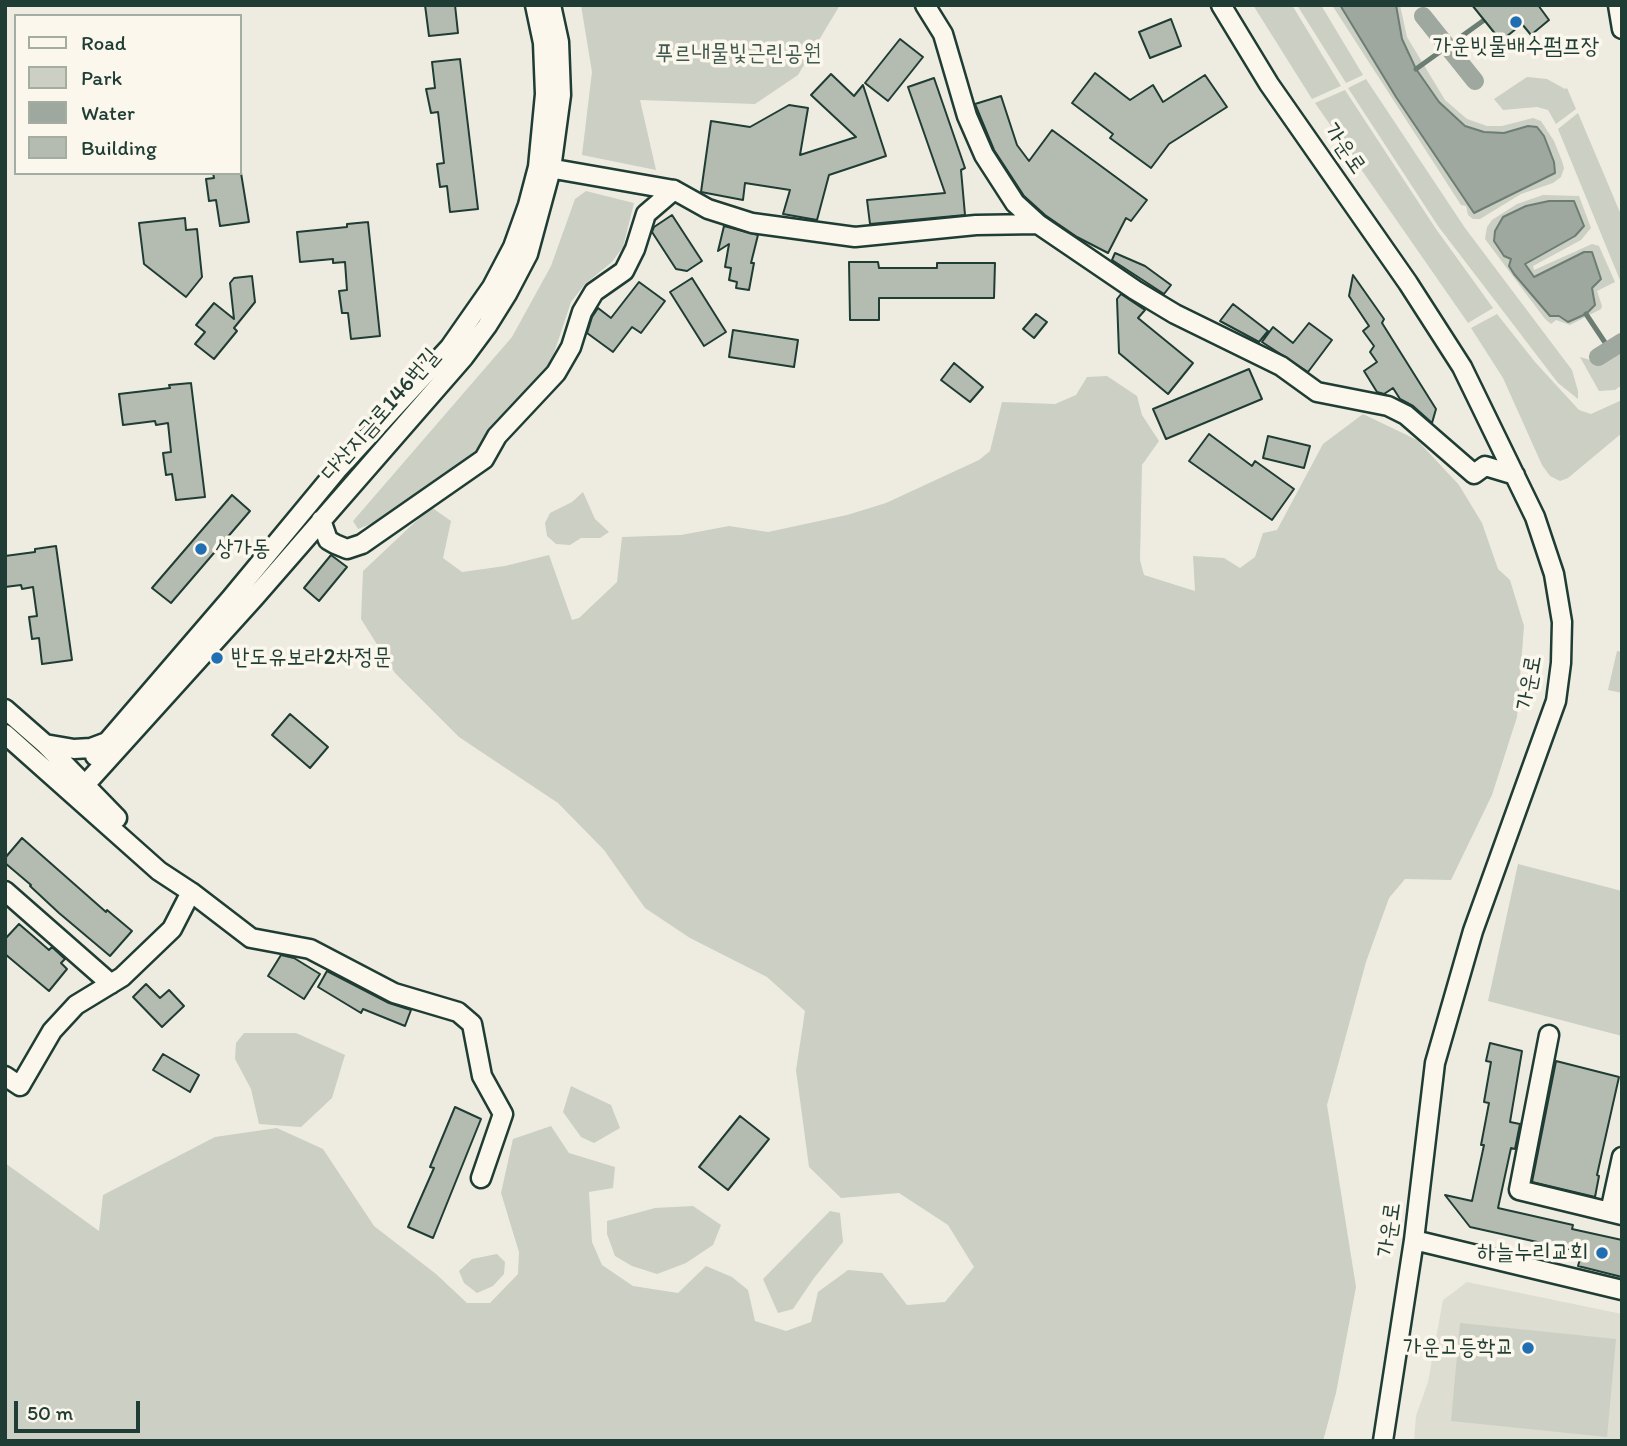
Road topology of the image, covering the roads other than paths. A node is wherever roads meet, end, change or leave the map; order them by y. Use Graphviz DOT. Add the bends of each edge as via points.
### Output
graph roads {
  1 [pos="536,5"];
  2 [pos="551,5"];
  3 [pos="925,5"];
  4 [pos="1221,5"];
  5 [pos="1618,5"];
  6 [pos="1622,29"];
  7 [pos="544,168"];
  8 [pos="674,190"];
  9 [pos="1038,224"];
  10 [pos="1515,475"];
  11 [pos="321,520"];
  12 [pos="5,709"];
  13 [pos="5,734"];
  14 [pos="107,742"];
  15 [pos="45,744"];
  16 [pos="75,786"];
  17 [pos="184,886"];
  18 [pos="5,891"];
  19 [pos="111,984"];
  20 [pos="1549,1035"];
  21 [pos="5,1076"];
  22 [pos="1622,1157"];
  23 [pos="481,1178"];
  24 [pos="1616,1213"];
  25 [pos="1414,1240"];
  26 [pos="1622,1290"];
  27 [pos="1383,1441"];
  1 -- 7 [label="street, 다산지금로146번길" via="543,43"];
  2 -- 7 [label="street, 다산지금로146번길" via="559,42 561,96"];
  3 -- 9 [label="street" via="943,34 967,116 984,155 1015,203"];
  4 -- 10 [label="street, 가운로" via="1269,84 1462,367"];
  5 -- 6 [label="street"];
  7 -- 8 [label="street"];
  7 -- 11 [label="street, 다산지금로146번길" via="528,254 487,326"];
  7 -- 14 [label="street, 다산지금로146번길" via="513,247 474,316"];
  8 -- 9 [label="street" via="708,209 752,223 855,237"];
  8 -- 11 [label="street" via="646,214 624,271 594,292 556,373 497,436 484,459 362,544 347,548 328,540"];
  9 -- 10 [label="street" via="1155,302 1281,366 1317,392 1388,406 1406,415 1474,474 1485,466"];
  10 -- 25 [label="street, 가운로" via="1554,574 1562,622 1556,701 1473,931 1435,1063"];
  11 -- 16 [label="street, 다산지금로146번길"];
  12 -- 15 [label="street"];
  13 -- 16 [label="street"];
  14 -- 15 [label="street" via="74,749"];
  14 -- 16 [label="street, 다산지금로146번길"];
  15 -- 16 [label="street"];
  16 -- 17 [label="street" via="159,871"];
  17 -- 19 [label="street" via="172,929"];
  17 -- 23 [label="street" via="251,937 310,949 394,993 458,1012 472,1024 482,1076 503,1114"];
  18 -- 19 [label="street"];
  19 -- 21 [label="street" via="76,1005 52,1031 20,1086"];
  20 -- 24 [label="street" via="1519,1190"];
  22 -- 24 [label="street"];
  25 -- 26 [label="street"];
  25 -- 27 [label="street, 가운로"];
}
